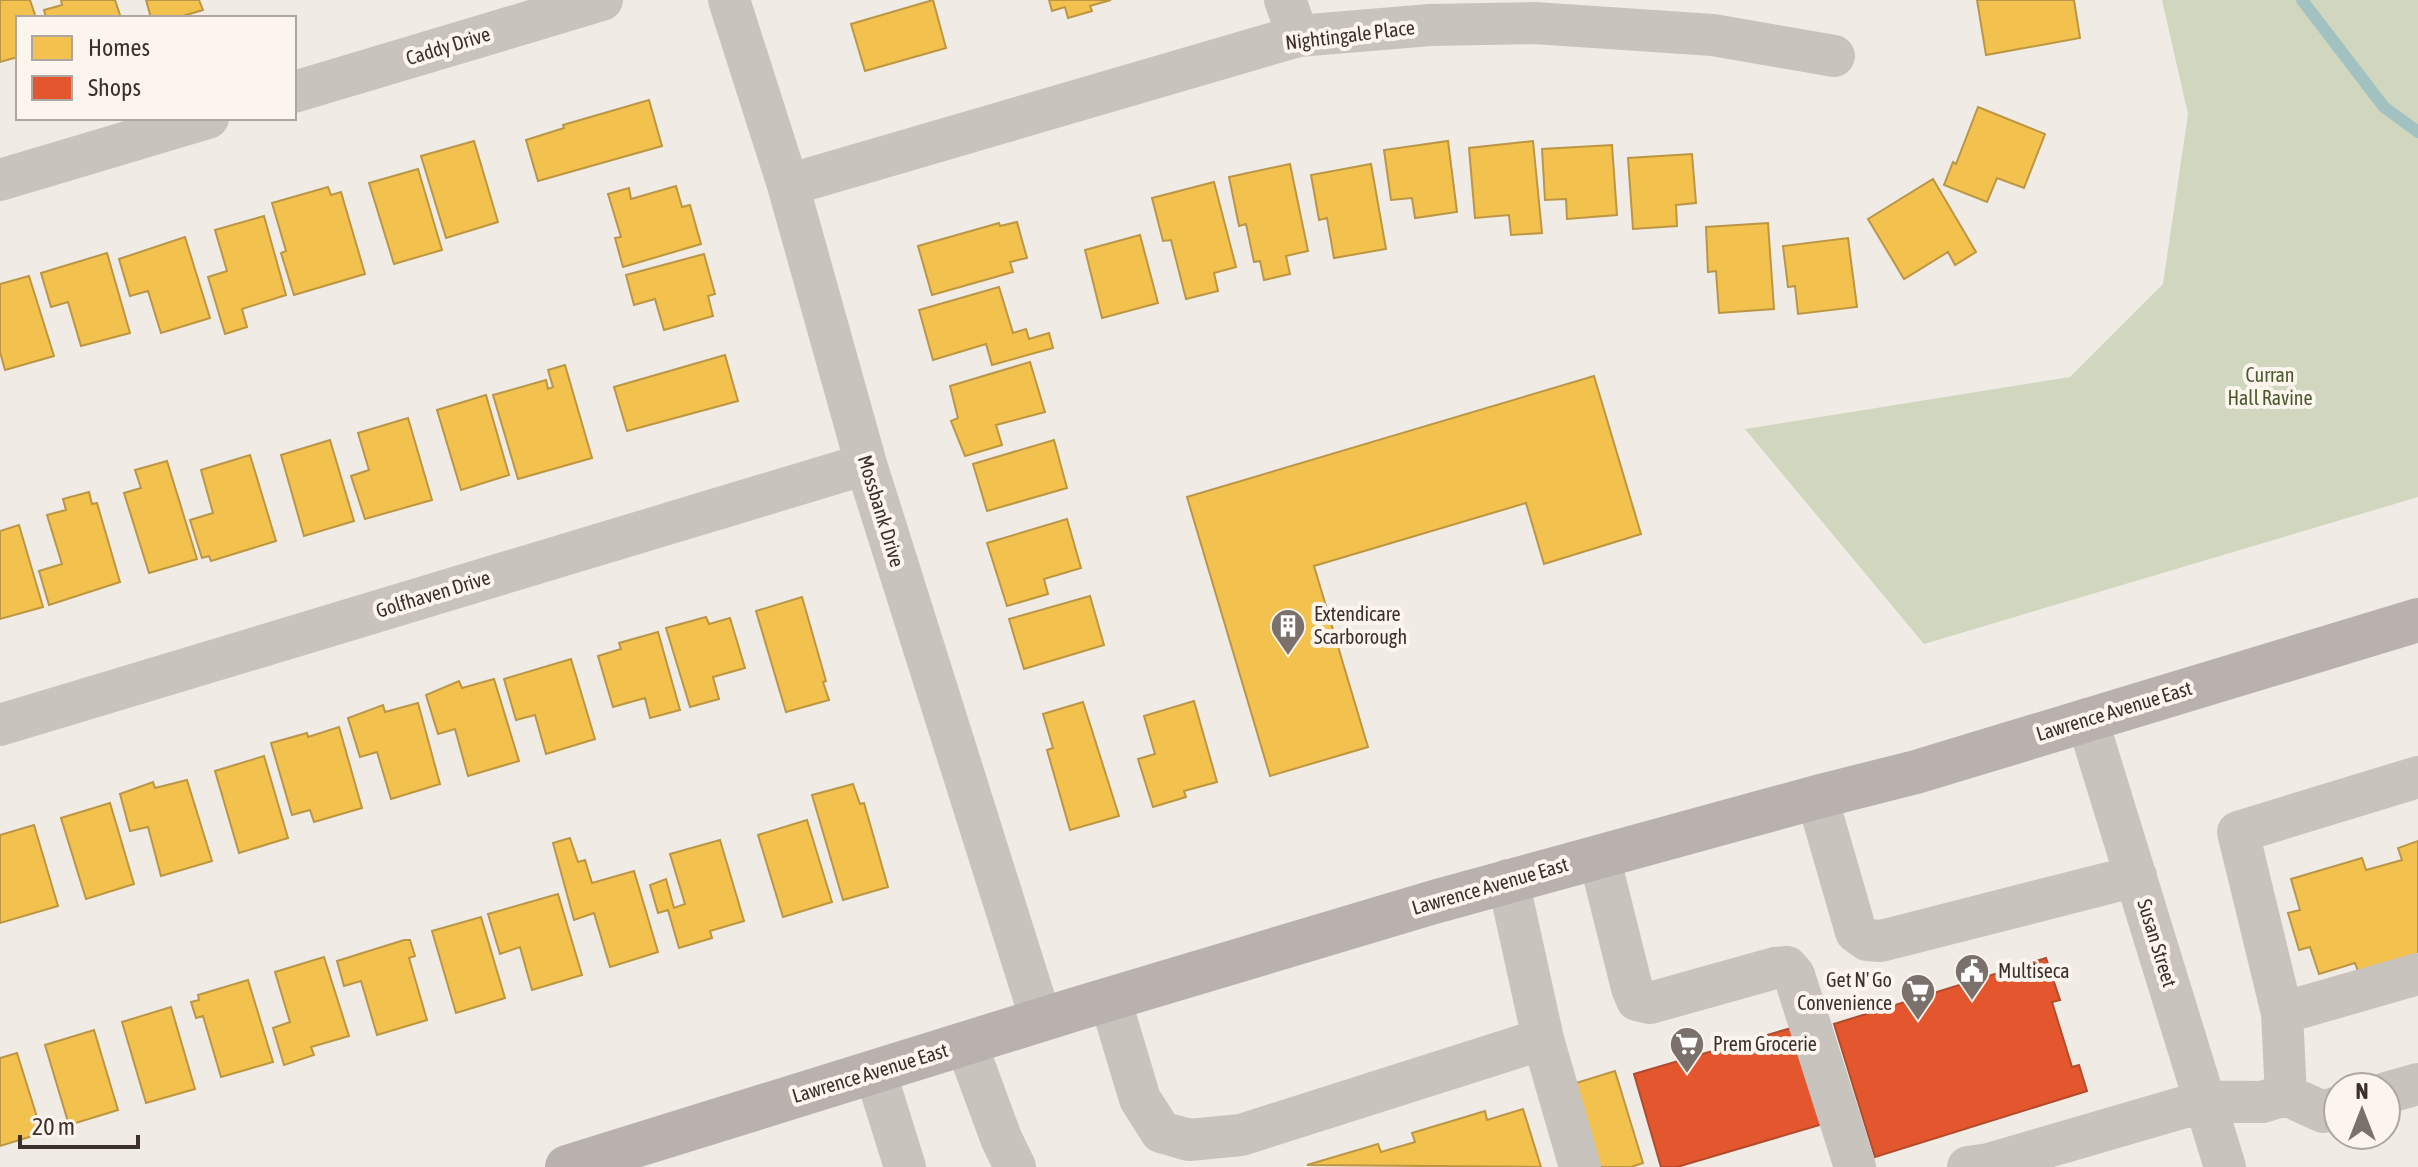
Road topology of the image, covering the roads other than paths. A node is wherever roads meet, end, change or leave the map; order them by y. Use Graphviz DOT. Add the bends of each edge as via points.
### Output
graph roads {
  1 [pos="602,0"];
  2 [pos="729,0"];
  3 [pos="1292,18"];
  4 [pos="1834,56"];
  5 [pos="296,91"];
  6 [pos="201,120"];
  7 [pos="0,180"];
  8 [pos="788,185"];
  9 [pos="866,464"];
  10 [pos="2418,620"];
  11 [pos="2087,719"];
  12 [pos="0,725"];
  13 [pos="2418,777"];
  14 [pos="1817,797"];
  15 [pos="1599,856"];
  16 [pos="2136,876"];
  17 [pos="1508,880"];
  18 [pos="2418,974"];
  19 [pos="1110,999"];
  20 [pos="2282,1013"];
  21 [pos="1041,1020"];
  22 [pos="1543,1039"];
  23 [pos="966,1043"];
  24 [pos="875,1071"];
  25 [pos="2286,1095"];
  26 [pos="2205,1101"];
  27 [pos="2322,1112"];
  28 [pos="656,1154"];
  29 [pos="567,1167"];
  30 [pos="905,1167"];
  31 [pos="1015,1167"];
  32 [pos="1580,1167"];
  33 [pos="1855,1167"];
  34 [pos="1968,1167"];
  35 [pos="2225,1167"];
  1 -- 5 [label="street, Caddy Drive"];
  2 -- 8 [label="street, Mossbank Drive"];
  3 -- 4 [label="street, Nightingale Place" via="1430,25 1534,23 1713,35"];
  3 -- 8 [label="street, Nightingale Place"];
  6 -- 7 [label="street"];
  8 -- 9 [label="street, Mossbank Drive"];
  9 -- 12 [label="street, Golfhaven Drive"];
  9 -- 21 [label="street, Mossbank Drive"];
  10 -- 11 [label="main road, Lawrence Avenue East"];
  11 -- 14 [label="main road, Lawrence Avenue East"];
  11 -- 16 [label="street, Susan Street"];
  13 -- 20 [label="street" via="2238,832"];
  14 -- 15 [label="main road, Lawrence Avenue East"];
  14 -- 16 [label="street" via="1856,932 1867,940 1896,938"];
  15 -- 17 [label="main road, Lawrence Avenue East"];
  15 -- 33 [label="street" via="1637,1000 1650,1003 1775,968 1787,967 1794,975"];
  16 -- 26 [label="street, Susan Street"];
  17 -- 19 [label="main road, Lawrence Avenue East"];
  17 -- 22 [label="street"];
  18 -- 20 [label="street"];
  19 -- 21 [label="main road, Lawrence Avenue East"];
  19 -- 22 [label="street" via="1140,1099 1161,1132 1189,1140 1241,1135"];
  20 -- 25 [label="street"];
  21 -- 23 [label="main road, Lawrence Avenue East"];
  22 -- 32 [label="street"];
  23 -- 24 [label="main road, Lawrence Avenue East"];
  23 -- 31 [label="street"];
  24 -- 28 [label="main road, Lawrence Avenue East"];
  24 -- 30 [label="street"];
  25 -- 26 [label="street" via="2262,1102"];
  25 -- 27 [label="street"];
  26 -- 34 [label="street"];
  26 -- 35 [label="street, Susan Street"];
  28 -- 29 [label="main road, Lawrence Avenue East"];
}
